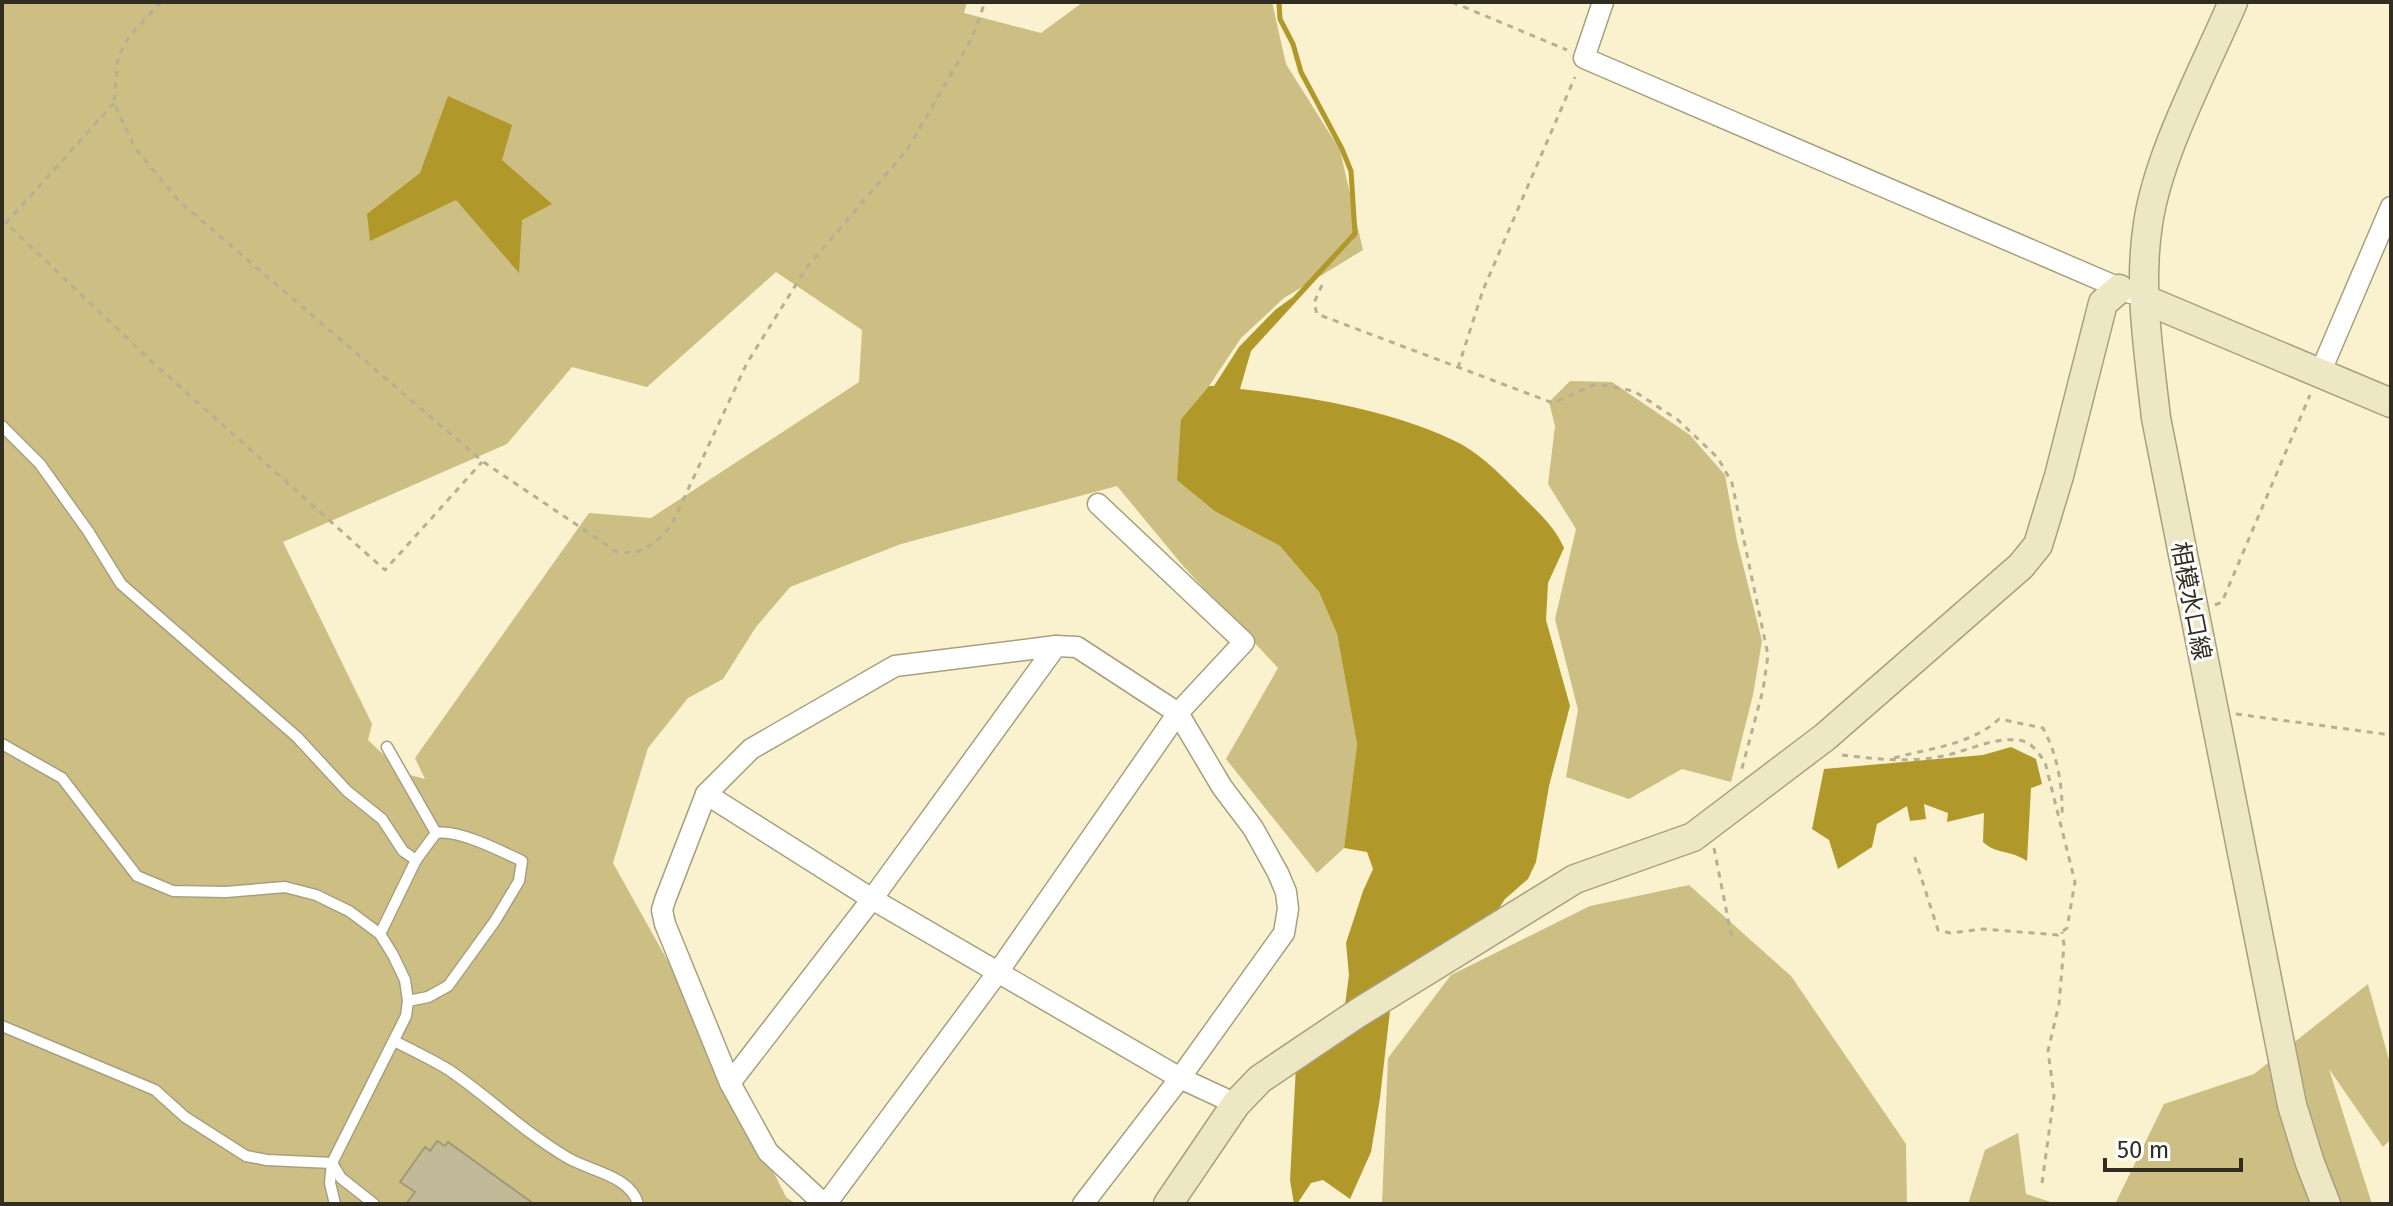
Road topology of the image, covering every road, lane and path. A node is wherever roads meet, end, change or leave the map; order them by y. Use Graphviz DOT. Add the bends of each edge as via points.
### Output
graph roads {
  1 [pos="161,2"];
  2 [pos="985,2"];
  3 [pos="1452,2"];
  4 [pos="1603,2"];
  5 [pos="2233,2"];
  6 [pos="1584,58"];
  7 [pos="114,103"];
  8 [pos="2391,207"];
  9 [pos="1322,285"];
  10 [pos="2119,289"];
  11 [pos="2146,300"];
  12 [pos="1458,368"];
  13 [pos="2320,373"];
  14 [pos="2391,403"];
  15 [pos="2,426"];
  16 [pos="482,461"];
  17 [pos="1098,504"];
  18 [pos="2193,612"];
  19 [pos="1056,646"];
  20 [pos="2213,712"];
  21 [pos="1178,713"];
  22 [pos="2391,735"];
  23 [pos="2,744"];
  24 [pos="387,747"];
  25 [pos="1807,751"];
  26 [pos="1890,760"];
  27 [pos="706,794"];
  28 [pos="1742,800"];
  29 [pos="1709,825"];
  30 [pos="2062,826"];
  31 [pos="436,833"];
  32 [pos="1914,855"];
  33 [pos="416,860"];
  34 [pos="872,899"];
  35 [pos="2062,932"];
  36 [pos="380,934"];
  37 [pos="1732,939"];
  38 [pos="998,972"];
  39 [pos="408,1001"];
  40 [pos="2,1026"];
  41 [pos="394,1041"];
  42 [pos="1180,1078"];
  43 [pos="730,1083"];
  44 [pos="1236,1104"];
  45 [pos="332,1163"];
  46 [pos="2042,1183"];
  47 [pos="335,1204"];
  48 [pos="374,1204"];
  49 [pos="638,1204"];
  50 [pos="825,1204"];
  51 [pos="1083,1204"];
  52 [pos="1168,1204"];
  53 [pos="2326,1204"];
  1 -- 7 [label="path" via="129,36 118,58"];
  2 -- 16 [label="path" via="972,38 907,150 807,267 747,363 671,526 652,547 617,552"];
  3 -- 6 [label="path"];
  4 -- 6 [label="street"];
  5 -- 11 [label="street, 相模水口線" via="2158,184 2148,222"];
  6 -- 10 [label="street"];
  6 -- 12 [label="path" via="1483,290"];
  7 -- 16 [label="path" via="135,148 179,201"];
  7 -- 16 [label="path" via="6,223 385,570"];
  8 -- 13 [label="street"];
  9 -- 12 [label="path" via="1314,303 1317,314"];
  10 -- 11 [label="street"];
  10 -- 25 [label="street" via="2103,303 2038,545 2021,566"];
  11 -- 13 [label="street"];
  11 -- 18 [label="street, 相模水口線" via="2156,418"];
  12 -- 28 [label="path" via="1553,403 1596,384 1634,391 1678,420 1718,458 1732,483 1768,655 1739,777"];
  13 -- 14 [label="street"];
  13 -- 18 [label="path" via="2222,602"];
  15 -- 33 [label="lane" via="40,464 121,584 297,737 347,791 382,819 403,851"];
  17 -- 21 [label="street" via="1244,642"];
  18 -- 20 [label="street, 相模水口線"];
  19 -- 21 [label="street" via="1077,647"];
  19 -- 27 [label="street" via="895,666 751,749"];
  19 -- 34 [label="street"];
  20 -- 22 [label="path"];
  20 -- 53 [label="street, 相模水口線" via="2292,1105"];
  21 -- 38 [label="street"];
  21 -- 42 [label="street" via="1253,828 1278,873 1288,909 1284,933"];
  23 -- 36 [label="lane" via="62,778 137,876 173,891 285,887 349,911"];
  24 -- 31 [label="lane"];
  25 -- 26 [label="path"];
  25 -- 28 [label="street"];
  26 -- 30 [label="path" via="1943,756 2000,739 2025,742 2045,762"];
  26 -- 30 [label="path" via="1963,741 1999,719 2043,728 2059,774"];
  27 -- 34 [label="street"];
  27 -- 43 [label="street" via="662,910"];
  28 -- 29 [label="street"];
  29 -- 37 [label="path"];
  29 -- 44 [label="street" via="1693,837 1575,879 1358,1013 1260,1079"];
  30 -- 35 [label="path" via="2075,882"];
  31 -- 33 [label="lane"];
  31 -- 39 [label="lane" via="446,832 522,861 519,881 448,986"];
  32 -- 35 [label="path" via="1938,930"];
  33 -- 36 [label="lane"];
  34 -- 38 [label="street"];
  34 -- 43 [label="street"];
  35 -- 46 [label="path" via="2059,1004 2048,1051 2054,1096"];
  36 -- 39 [label="lane" via="405,980"];
  38 -- 42 [label="street"];
  38 -- 50 [label="street"];
  39 -- 41 [label="lane"];
  40 -- 45 [label="lane" via="155,1090 185,1117 246,1156"];
  41 -- 45 [label="lane"];
  41 -- 49 [label="lane" via="449,1071 535,1138 581,1166 622,1182"];
  42 -- 44 [label="street"];
  42 -- 51 [label="street"];
  43 -- 50 [label="street" via="768,1152"];
  44 -- 52 [label="street"];
  45 -- 47 [label="lane"];
  45 -- 48 [label="lane" via="341,1178"];
}
